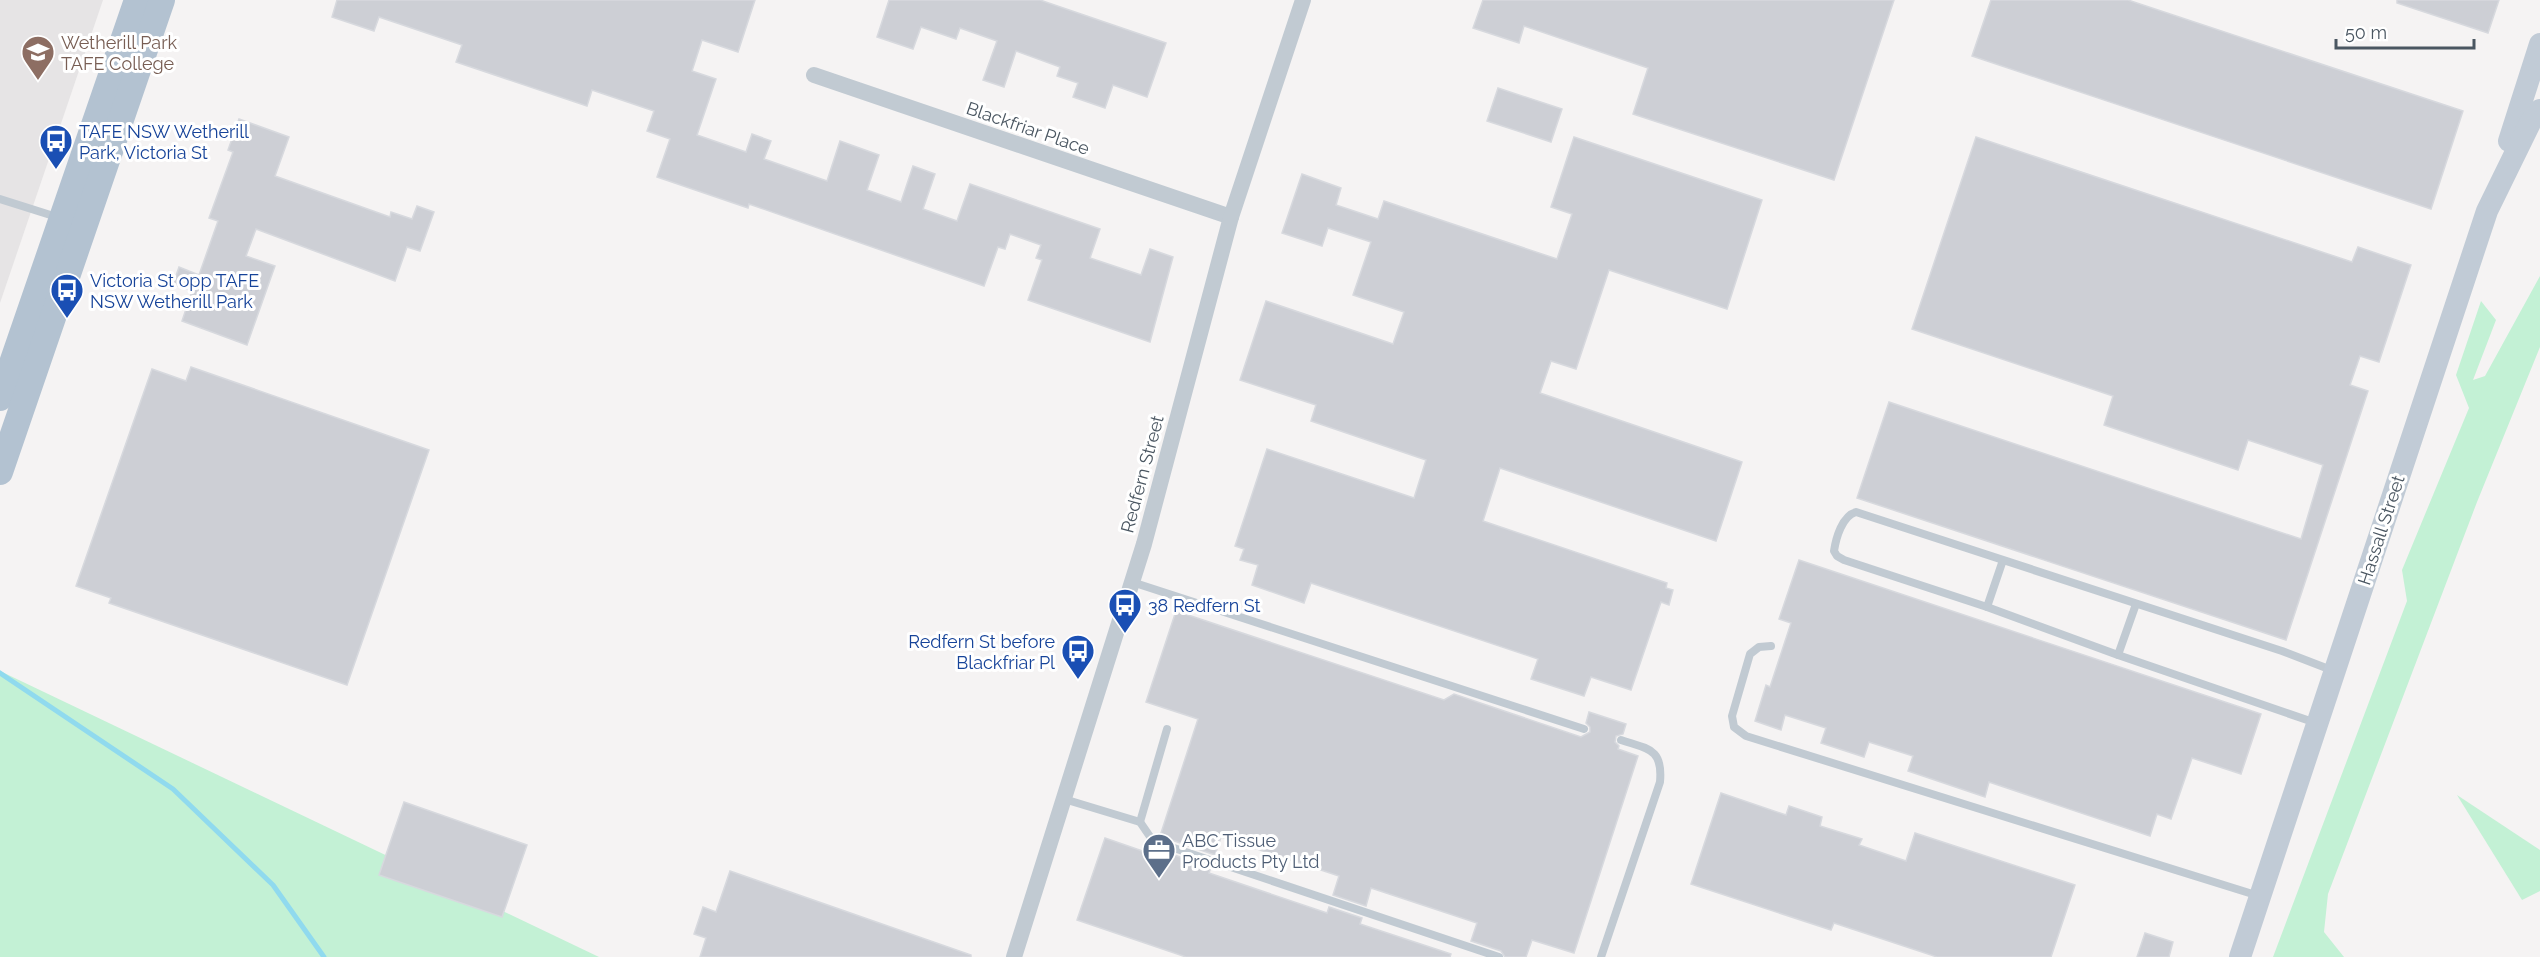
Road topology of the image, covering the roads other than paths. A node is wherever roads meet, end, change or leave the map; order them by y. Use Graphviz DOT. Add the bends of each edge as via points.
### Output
graph roads {
  1 [pos="137,0"];
  2 [pos="162,0"];
  3 [pos="1303,0"];
  4 [pos="2540,44"];
  5 [pos="814,75"];
  6 [pos="2537,116"];
  7 [pos="0,199"];
  8 [pos="2487,211"];
  9 [pos="1231,217"];
  10 [pos="62,219"];
  11 [pos="0,398"];
  12 [pos="0,472"];
  13 [pos="2003,560"];
  14 [pos="1132,582"];
  15 [pos="2136,604"];
  16 [pos="1987,608"];
  17 [pos="1771,646"];
  18 [pos="2118,655"];
  19 [pos="2334,671"];
  20 [pos="2317,723"];
  21 [pos="1167,729"];
  22 [pos="1584,729"];
  23 [pos="1621,740"];
  24 [pos="1064,799"];
  25 [pos="1140,822"];
  26 [pos="2260,896"];
  27 [pos="1014,957"];
  28 [pos="1499,957"];
  29 [pos="1601,957"];
  30 [pos="2240,957"];
  1 -- 10 [label="main road"];
  2 -- 12 [label="main road"];
  3 -- 9 [label="street, Redfern Street"];
  4 -- 8 [label="main road"];
  5 -- 9 [label="street, Blackfriar Place"];
  6 -- 8 [label="main road, Hassall Street"];
  7 -- 10 [label="lane"];
  8 -- 19 [label="main road, Hassall Street"];
  9 -- 14 [label="street, Redfern Street"];
  10 -- 11 [label="main road"];
  13 -- 15 [label="lane"];
  13 -- 16 [label="lane"];
  13 -- 16 [label="lane" via="1856,512 1846,519 1836,542 1834,551 1844,560"];
  14 -- 22 [label="lane"];
  14 -- 24 [label="street, Redfern Street"];
  15 -- 18 [label="lane"];
  15 -- 19 [label="lane"];
  16 -- 18 [label="lane"];
  17 -- 26 [label="lane" via="1750,654 1732,716 1734,727 1746,736"];
  18 -- 20 [label="lane"];
  19 -- 20 [label="main road, Hassall Street"];
  20 -- 26 [label="main road, Hassall Street"];
  21 -- 25 [label="lane"];
  23 -- 29 [label="lane" via="1656,754 1660,782"];
  24 -- 25 [label="lane"];
  24 -- 27 [label="street, Redfern Street"];
  25 -- 28 [label="lane" via="1153,841"];
  26 -- 30 [label="main road, Hassall Street"];
}
